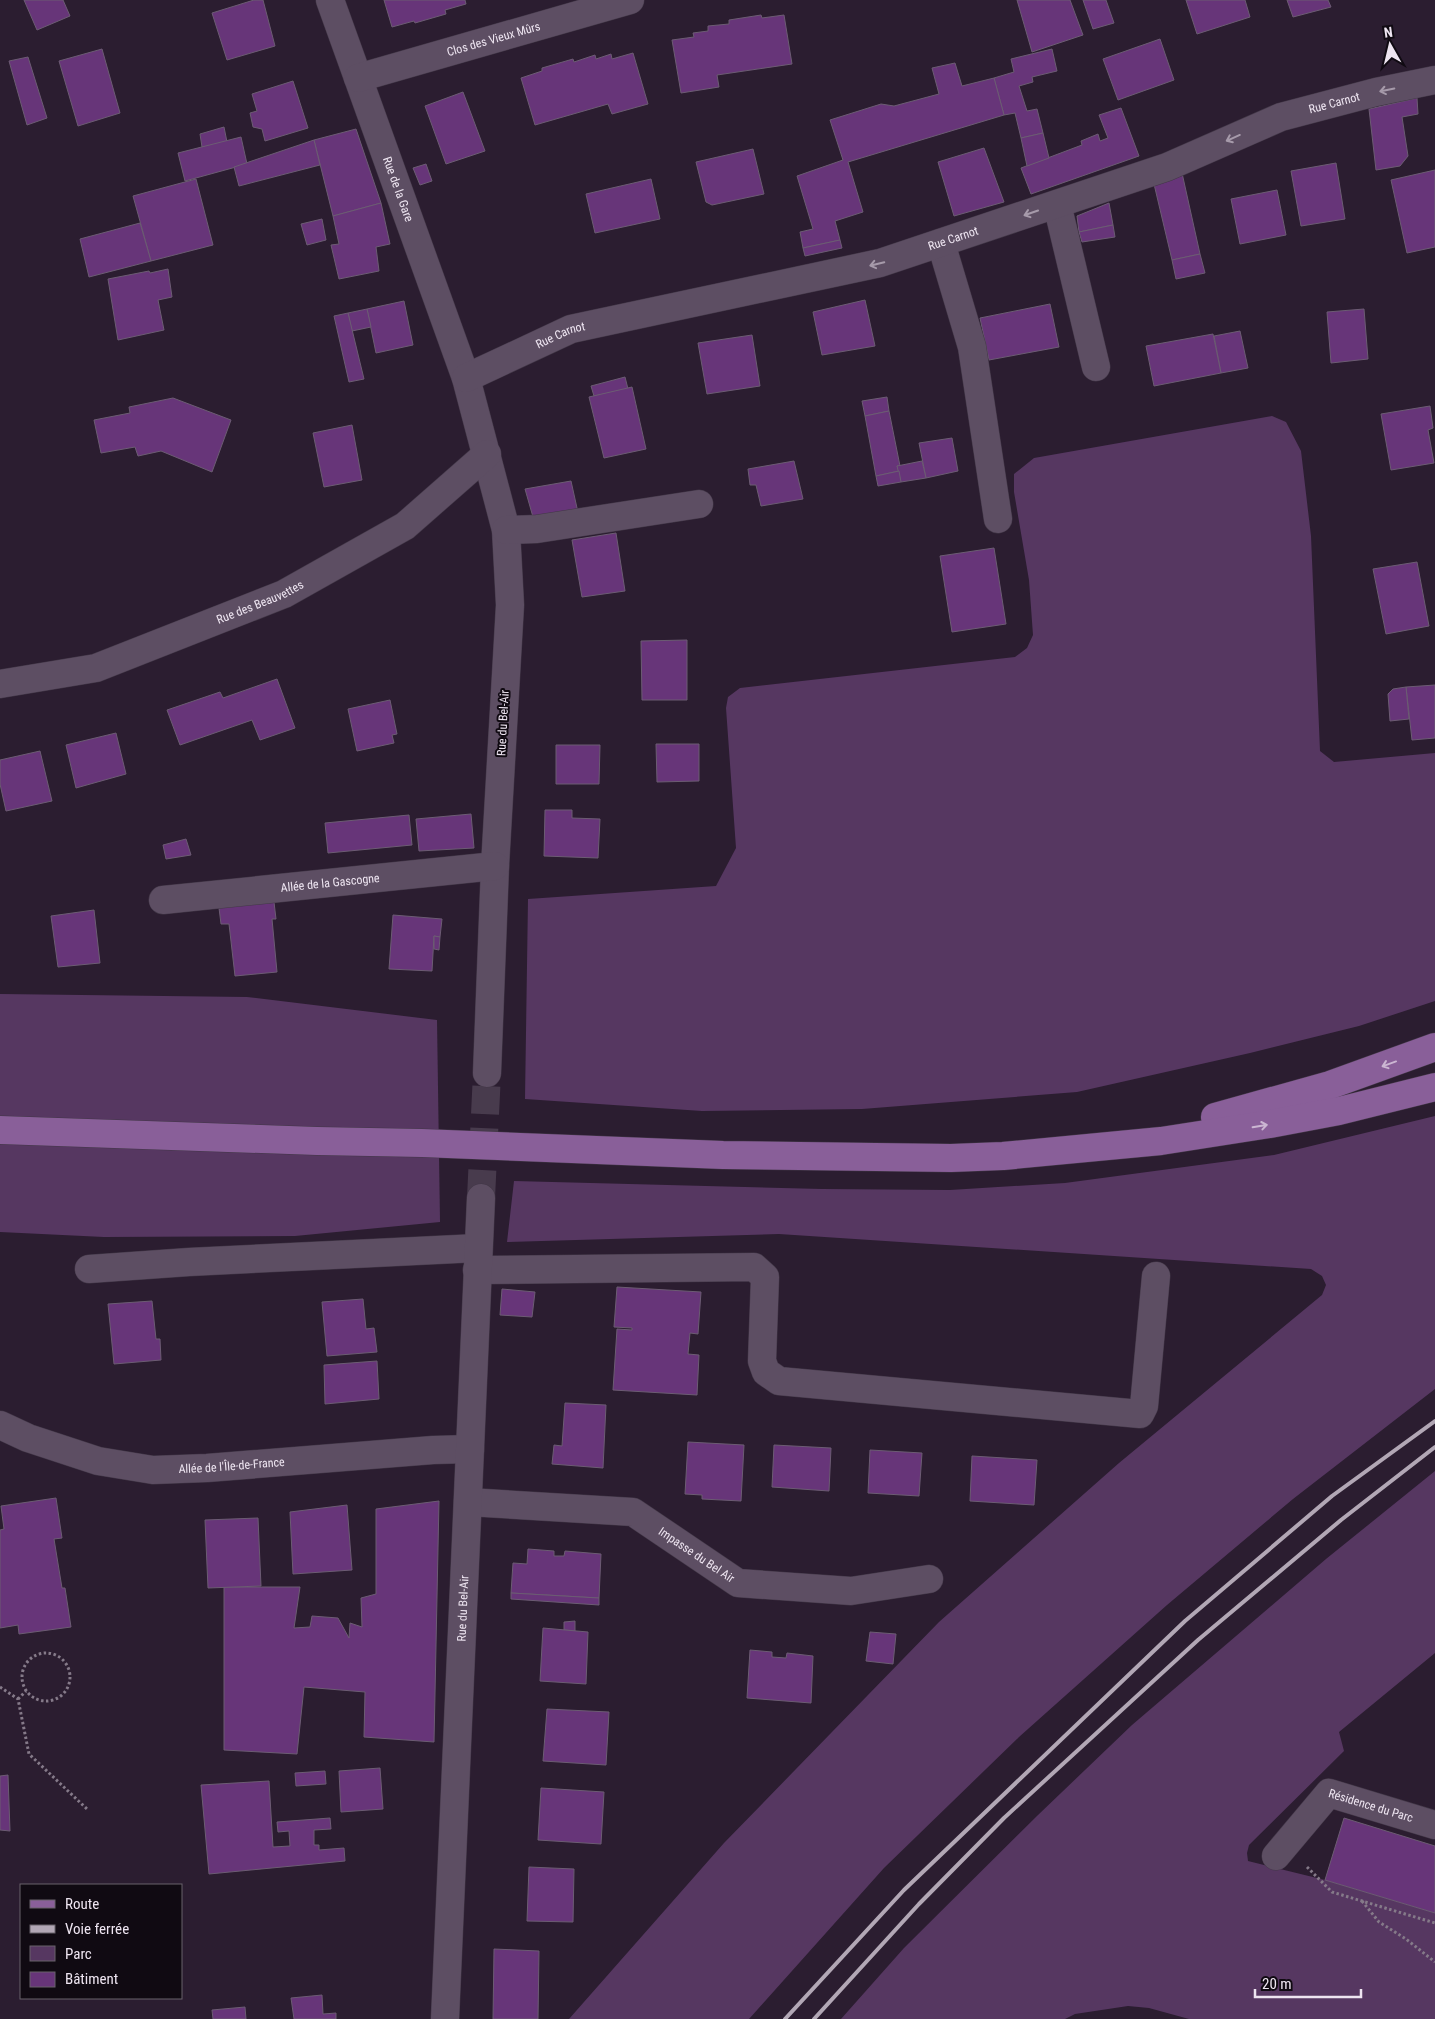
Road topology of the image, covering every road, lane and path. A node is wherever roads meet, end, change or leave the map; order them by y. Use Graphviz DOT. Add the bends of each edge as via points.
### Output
graph roads {
  1 [pos="330,0"];
  2 [pos="630,0"];
  3 [pos="358,78"];
  4 [pos="1435,80"];
  5 [pos="1057,204"];
  6 [pos="941,243"];
  7 [pos="1096,367"];
  8 [pos="466,378"];
  9 [pos="488,454"];
  10 [pos="699,504"];
  11 [pos="998,519"];
  12 [pos="506,530"];
  13 [pos="0,684"];
  14 [pos="495,866"];
  15 [pos="163,900"];
  16 [pos="1435,1047"];
  17 [pos="487,1072"];
  18 [pos="1435,1087"];
  19 [pos="0,1130"];
  20 [pos="1090,1146"];
  21 [pos="482,1198"];
  22 [pos="478,1259"];
  23 [pos="89,1269"];
  24 [pos="1156,1276"];
  25 [pos="0,1425"];
  26 [pos="470,1449"];
  27 [pos="468,1502"];
  28 [pos="929,1580"];
  29 [pos="0,1687"];
  30 [pos="26,1691"];
  31 [pos="18,1699"];
  32 [pos="87,1809"];
  33 [pos="1435,1825"];
  34 [pos="1280,1851"];
  35 [pos="1362,1901"];
  36 [pos="1435,1923"];
  37 [pos="1435,1962"];
  38 [pos="445,2019"];
  1 -- 3 [label="street, Rue de la Gare"];
  2 -- 3 [label="street, Clos des Vieux Mûrs"];
  3 -- 8 [label="street, Rue de la Gare"];
  4 -- 5 [label="street, Rue Carnot, one-way" via="1282,117 1167,167"];
  5 -- 6 [label="street, Rue Carnot, one-way"];
  5 -- 7 [label="street"];
  6 -- 8 [label="street, Rue Carnot, one-way" via="880,264 570,328"];
  6 -- 11 [label="street" via="972,347"];
  8 -- 9 [label="street, Rue du Bel-Air"];
  9 -- 12 [label="street, Rue du Bel-Air"];
  9 -- 13 [label="street, Rue des Beauvettes" via="405,526 284,594 96,668"];
  10 -- 12 [label="street" via="537,529"];
  12 -- 14 [label="street, Rue du Bel-Air" via="510,606"];
  14 -- 15 [label="street, Allée de la Gascogne"];
  14 -- 17 [label="street, Rue du Bel-Air"];
  16 -- 20 [label="main road, one-way" via="1266,1104"];
  20 -- 18 [label="main road, one-way" via="1162,1141 1270,1124"];
  19 -- 20 [label="main road" via="875,1158 1003,1156"];
  21 -- 22 [label="street, Rue du Bel-Air"];
  22 -- 23 [label="street" via="189,1262"];
  22 -- 24 [label="street" via="754,1267 765,1277 762,1361 766,1372 779,1381 1140,1414 1144,1406"];
  22 -- 26 [label="street, Rue du Bel-Air"];
  25 -- 26 [label="street, Allée de l'Île-de-France" via="28,1438 98,1461 153,1470"];
  26 -- 27 [label="street, Rue du Bel-Air"];
  27 -- 28 [label="street, Impasse du Bel Air" via="632,1512 738,1583 851,1591"];
  27 -- 38 [label="street, Rue du Bel-Air"];
  29 -- 31 [label="path"];
  30 -- 30 [label="path" via="44,1701 64,1693 70,1673 65,1663 58,1656 47,1653 28,1661 22,1681"];
  30 -- 31 [label="path"];
  31 -- 32 [label="path" via="29,1754"];
  33 -- 34 [label="street, Résidence du Parc" via="1329,1793"];
  34 -- 35 [label="path" via="1332,1892"];
  35 -- 36 [label="path"];
  35 -- 37 [label="path" via="1379,1922"];
}
